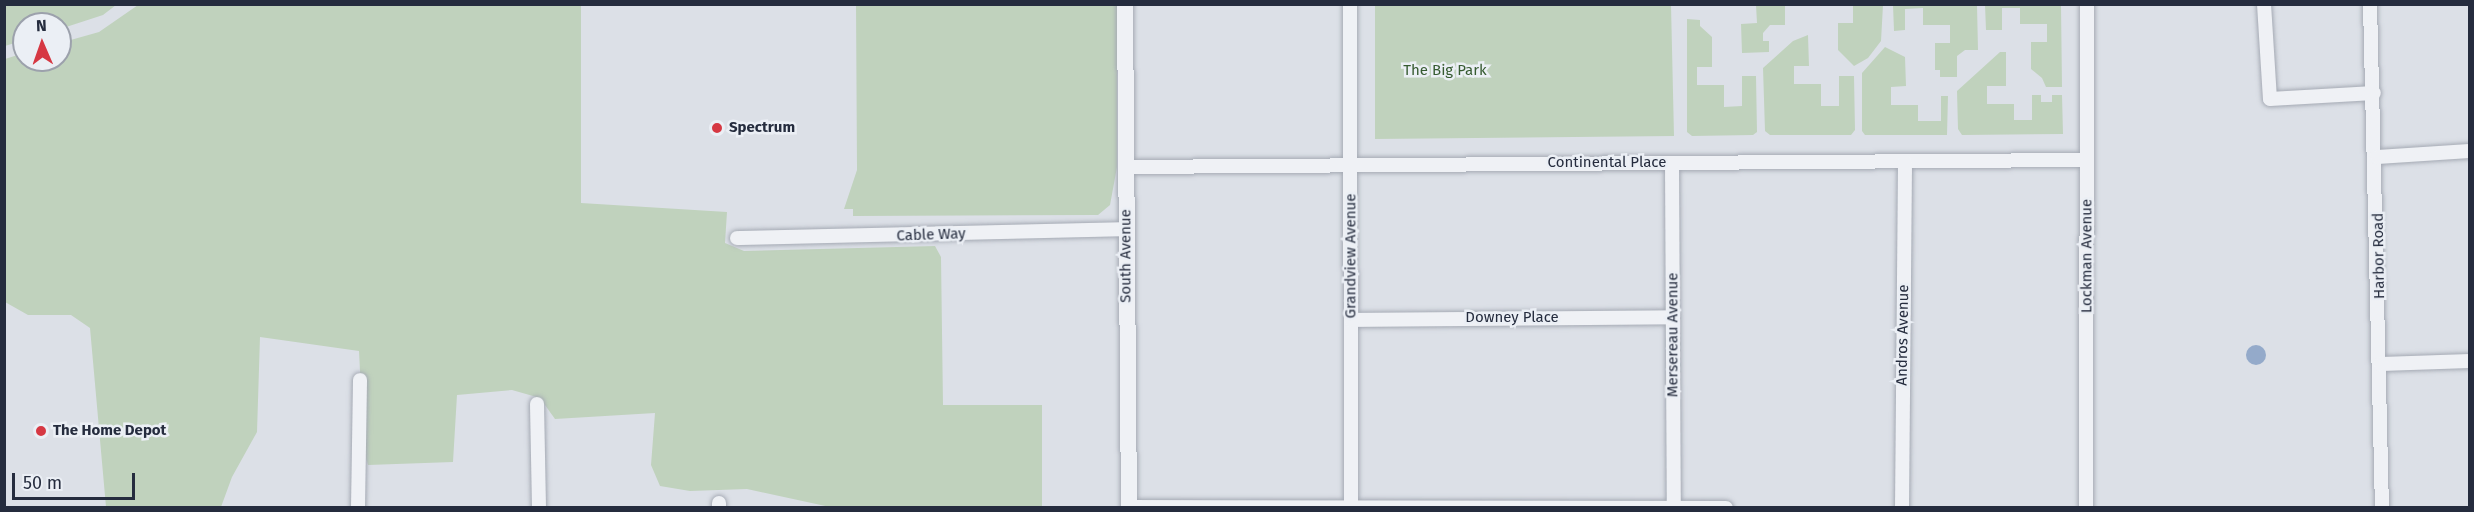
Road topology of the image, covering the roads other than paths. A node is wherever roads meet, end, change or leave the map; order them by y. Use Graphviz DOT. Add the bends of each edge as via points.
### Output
graph roads {
  1 [pos="1125,4"];
  2 [pos="1350,4"];
  3 [pos="2087,4"];
  4 [pos="2264,4"];
  5 [pos="2370,4"];
  6 [pos="2374,93"];
  7 [pos="2469,151"];
  8 [pos="2377,157"];
  9 [pos="2087,160"];
  10 [pos="1905,162"];
  11 [pos="1672,163"];
  12 [pos="1350,165"];
  13 [pos="1126,168"];
  14 [pos="1125,229"];
  15 [pos="737,238"];
  16 [pos="1673,317"];
  17 [pos="1351,320"];
  18 [pos="2469,361"];
  19 [pos="2381,364"];
  20 [pos="360,380"];
  21 [pos="537,404"];
  22 [pos="358,507"];
  23 [pos="539,507"];
  24 [pos="1129,507"];
  25 [pos="1351,507"];
  26 [pos="1674,507"];
  27 [pos="1726,507"];
  28 [pos="1902,507"];
  29 [pos="2086,507"];
  30 [pos="2382,507"];
  1 -- 13 [label="street, South Avenue"];
  2 -- 12 [label="street, Grandview Avenue"];
  3 -- 9 [label="street, Lockman Avenue"];
  4 -- 6 [label="street" via="2270,99"];
  5 -- 6 [label="street, Harbor Road"];
  6 -- 8 [label="street, Harbor Road"];
  7 -- 8 [label="street"];
  8 -- 19 [label="street, Harbor Road"];
  9 -- 10 [label="street, Continental Place"];
  9 -- 29 [label="street, Lockman Avenue"];
  10 -- 11 [label="street, Continental Place"];
  10 -- 28 [label="street, Andros Avenue"];
  11 -- 12 [label="street, Continental Place"];
  11 -- 16 [label="street, Mersereau Avenue"];
  12 -- 13 [label="street, Continental Place"];
  12 -- 17 [label="street, Grandview Avenue"];
  13 -- 14 [label="street, South Avenue"];
  14 -- 15 [label="street, Cable Way"];
  14 -- 24 [label="street, South Avenue"];
  16 -- 17 [label="street, Downey Place"];
  16 -- 26 [label="street, Mersereau Avenue"];
  17 -- 25 [label="street, Grandview Avenue"];
  18 -- 19 [label="street"];
  19 -- 30 [label="street, Harbor Road"];
  20 -- 22 [label="street"];
  21 -- 23 [label="street"];
  24 -- 25 [label="street"];
  25 -- 26 [label="street"];
  26 -- 27 [label="street"];
}
